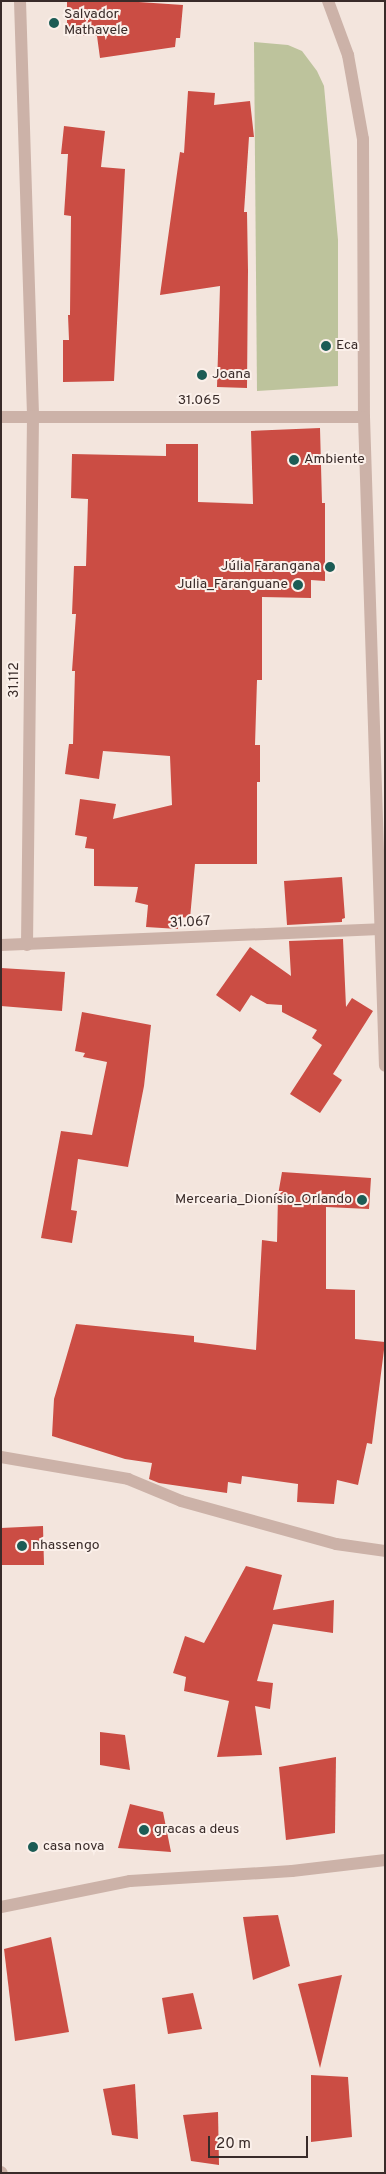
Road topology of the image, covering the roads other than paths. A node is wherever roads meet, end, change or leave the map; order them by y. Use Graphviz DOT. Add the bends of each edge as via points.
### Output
graph roads {
  1 [pos="20,1"];
  2 [pos="328,1"];
  3 [pos="1,416"];
  4 [pos="33,416"];
  5 [pos="364,417"];
  6 [pos="382,878"];
  7 [pos="380,929"];
  8 [pos="1,945"];
  9 [pos="27,945"];
  10 [pos="384,1021"];
  11 [pos="385,1066"];
  12 [pos="1,1457"];
  13 [pos="385,1551"];
  14 [pos="385,1860"];
  15 [pos="1,1908"];
  1 -- 4 [label="street, 31.112"];
  2 -- 5 [label="street" via="348,55 362,139"];
  3 -- 4 [label="street, 31.065"];
  4 -- 5 [label="street, 31.065"];
  4 -- 9 [label="street, 31.112"];
  5 -- 6 [label="street"];
  6 -- 7 [label="street"];
  7 -- 9 [label="street, 31.067"];
  7 -- 10 [label="street"];
  8 -- 9 [label="street, 31.067"];
  10 -- 11 [label="street"];
  12 -- 13 [label="street" via="128,1479 181,1500 336,1544"];
  14 -- 15 [label="street" via="292,1871 130,1882"];
}
